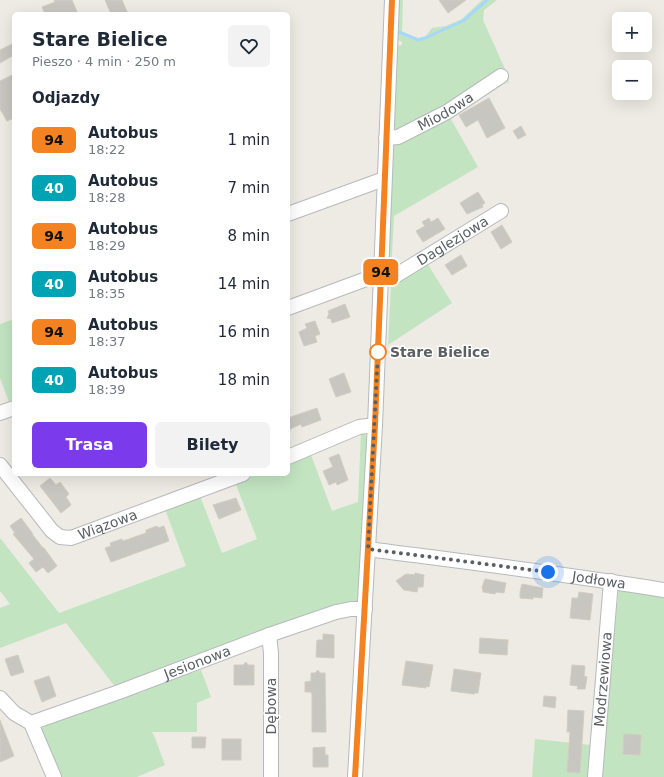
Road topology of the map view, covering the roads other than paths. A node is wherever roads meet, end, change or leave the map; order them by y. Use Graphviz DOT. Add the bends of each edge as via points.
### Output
graph roads {
  1 [pos="392,0"];
  2 [pos="501,76"];
  3 [pos="386,138"];
  4 [pos="384,179"];
  5 [pos="501,211"];
  6 [pos="290,213"];
  7 [pos="381,277"];
  8 [pos="290,307"];
  9 [pos="12,409"];
  10 [pos="0,413"];
  11 [pos="375,425"];
  12 [pos="290,456"];
  13 [pos="0,466"];
  14 [pos="239,476"];
  15 [pos="368,549"];
  16 [pos="611,581"];
  17 [pos="664,590"];
  18 [pos="365,609"];
  19 [pos="269,635"];
  20 [pos="0,698"];
  21 [pos="31,723"];
  22 [pos="54,777"];
  23 [pos="271,777"];
  24 [pos="355,777"];
  25 [pos="595,777"];
  1 -- 3 [label="street"];
  2 -- 3 [label="street, Miodowa" via="447,112 398,137"];
  3 -- 4 [label="street"];
  4 -- 6 [label="street"];
  4 -- 7 [label="street"];
  5 -- 7 [label="street, Daglezjowa" via="395,276"];
  7 -- 8 [label="street" via="369,278"];
  7 -- 11 [label="street"];
  9 -- 10 [label="street"];
  11 -- 12 [label="street" via="359,427"];
  11 -- 15 [label="street"];
  13 -- 14 [label="street, Wiązowa" via="52,530 60,537 71,538"];
  15 -- 16 [label="street, Jodłowa"];
  15 -- 18 [label="street"];
  16 -- 17 [label="street, Jodłowa"];
  16 -- 25 [label="street, Modrzewiowa"];
  18 -- 19 [label="street, Jesionowa" via="350,608"];
  18 -- 24 [label="street"];
  19 -- 21 [label="street, Jesionowa"];
  19 -- 23 [label="street, Dębowa"];
  20 -- 21 [label="street" via="14,713"];
  21 -- 22 [label="street"];
}
